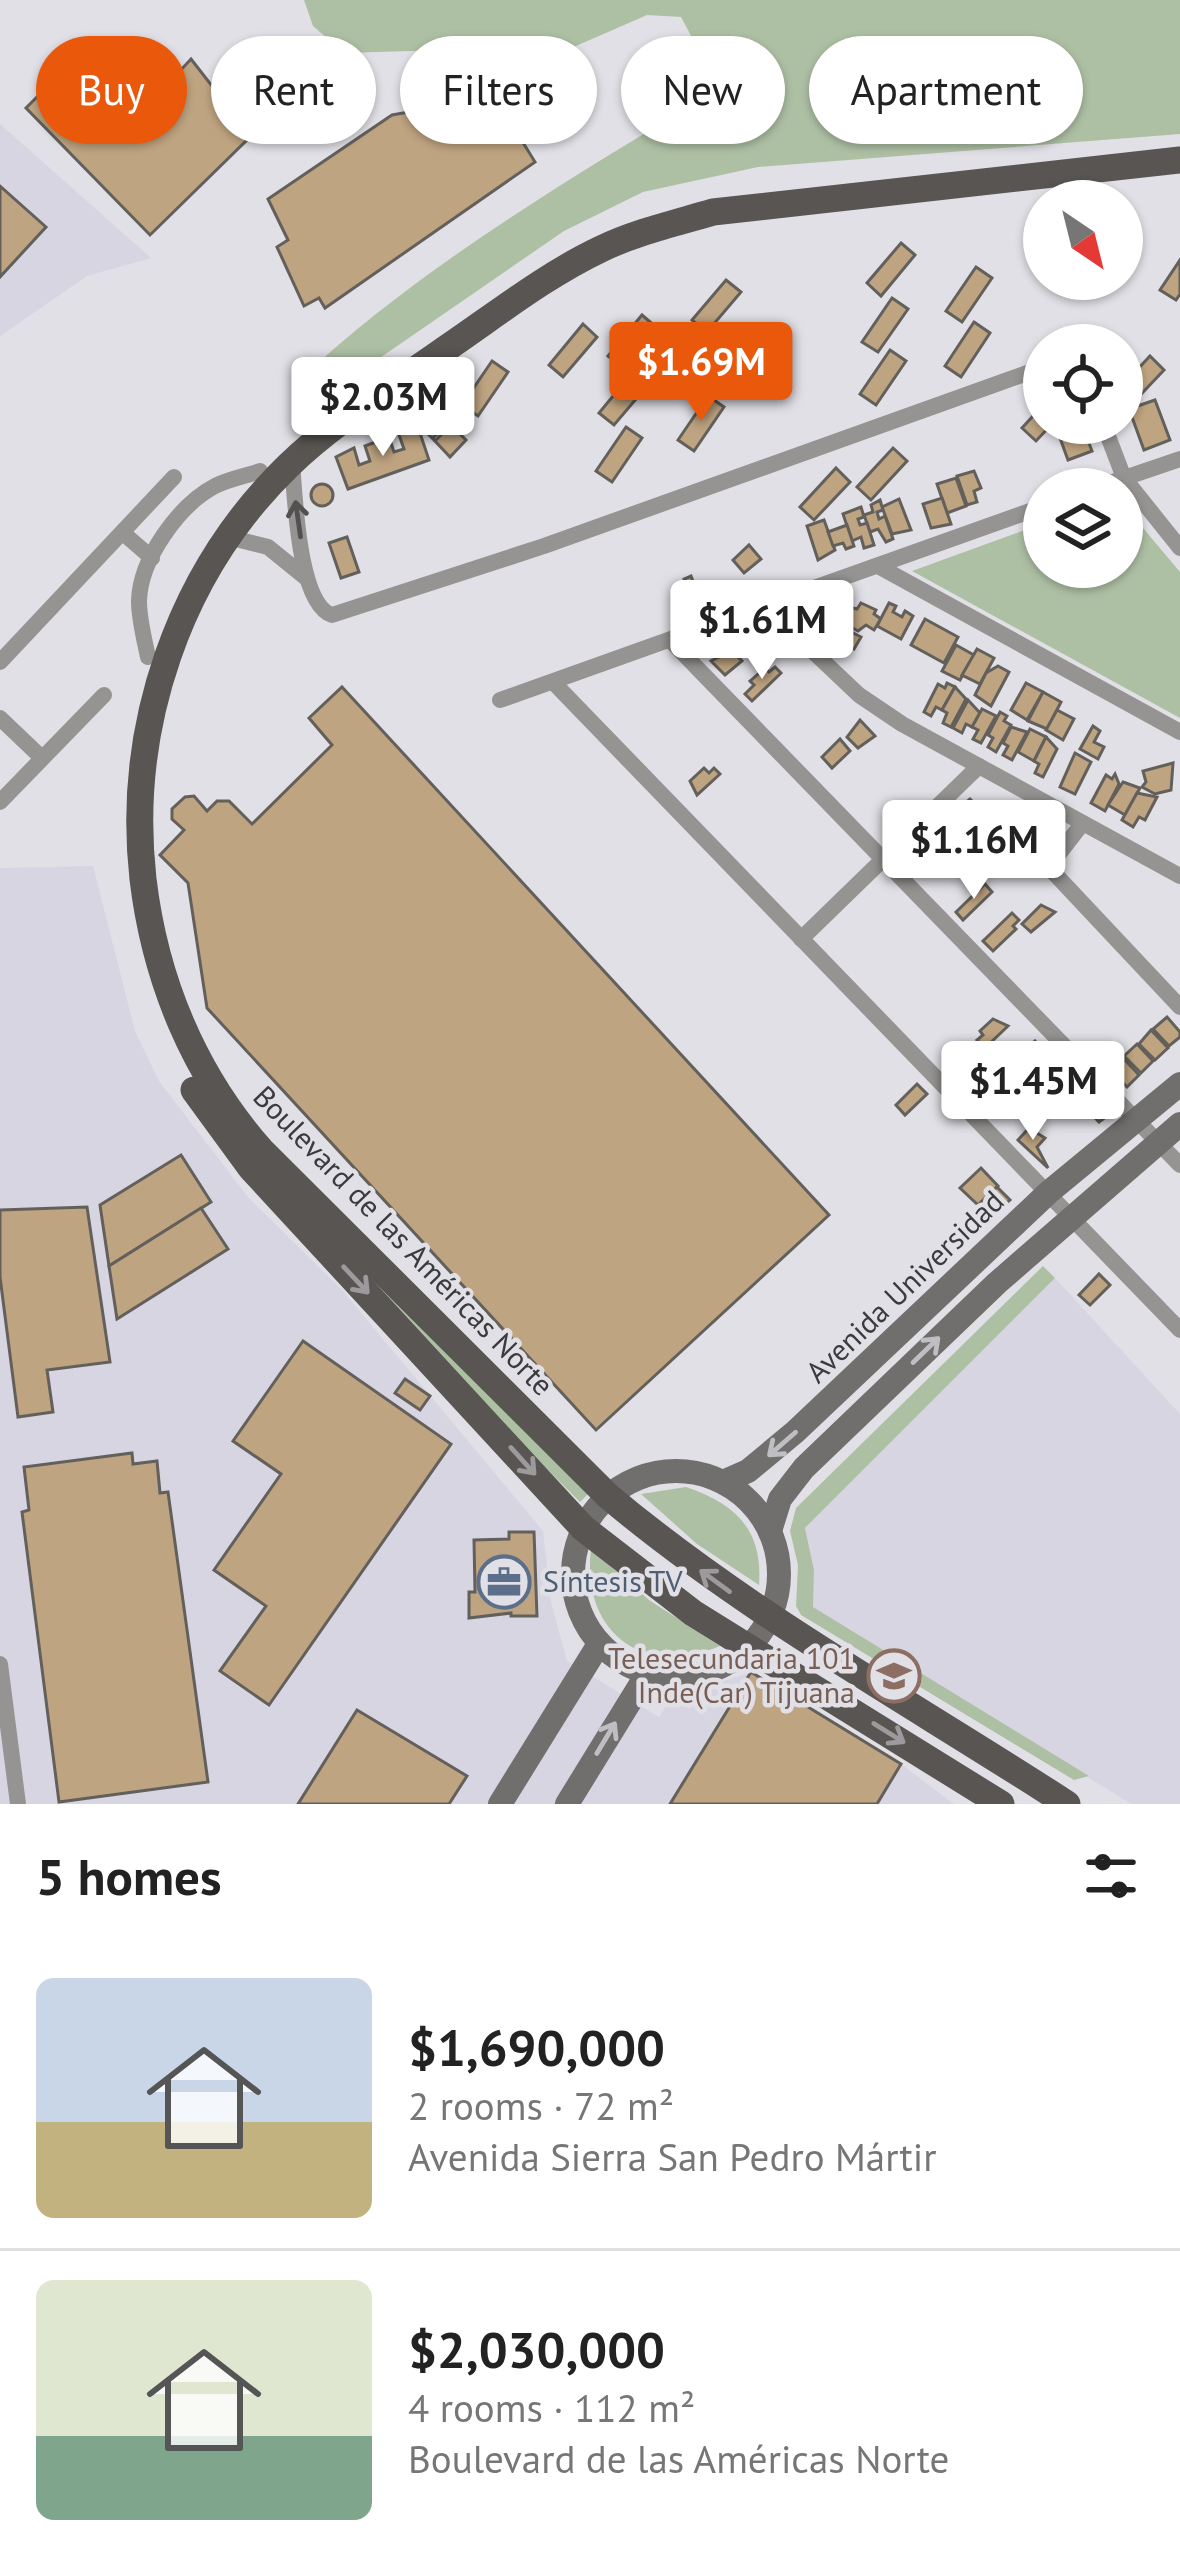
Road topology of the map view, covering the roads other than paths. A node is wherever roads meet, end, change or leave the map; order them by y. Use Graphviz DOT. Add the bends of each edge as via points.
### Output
graph roads {
  1 [pos="1180,144"];
  2 [pos="1180,160"];
  3 [pos="1023,375"];
  4 [pos="1180,459"];
  5 [pos="292,462"];
  6 [pos="260,471"];
  7 [pos="1143,472"];
  8 [pos="174,477"];
  9 [pos="1143,502"];
  10 [pos="1023,514"];
  11 [pos="123,533"];
  12 [pos="228,538"];
  13 [pos="1180,548"];
  14 [pos="152,558"];
  15 [pos="878,566"];
  16 [pos="305,577"];
  17 [pos="765,606"];
  18 [pos="670,640"];
  19 [pos="148,657"];
  20 [pos="0,662"];
  21 [pos="553,682"];
  22 [pos="104,695"];
  23 [pos="500,700"];
  24 [pos="0,718"];
  25 [pos="1180,732"];
  26 [pos="43,758"];
  27 [pos="979,766"];
  28 [pos="0,802"];
  29 [pos="1082,824"];
  30 [pos="883,860"];
  31 [pos="1180,876"];
  32 [pos="801,939"];
  33 [pos="1180,1006"];
  34 [pos="1180,1084"];
  35 [pos="1136,1120"];
  36 [pos="1180,1124"];
  37 [pos="1157,1142"];
  38 [pos="1180,1165"];
  39 [pos="1049,1192"];
  40 [pos="1070,1216"];
  41 [pos="1180,1330"];
  42 [pos="723,1482"];
  43 [pos="608,1496"];
  44 [pos="584,1528"];
  45 [pos="770,1532"];
  46 [pos="769,1618"];
  47 [pos="599,1644"];
  48 [pos="748,1648"];
  49 [pos="0,1664"];
  50 [pos="647,1674"];
  51 [pos="1012,1768"];
  52 [pos="997,1801"];
  53 [pos="17,1804"];
  54 [pos="500,1804"];
  55 [pos="567,1804"];
  56 [pos="1067,1804"];
  1 -- 6 [label="main road, Boulevard de las Américas Norte" via="735,194 605,228 424,343"];
  2 -- 5 [label="main road, Boulevard de las Américas Norte" via="713,212 638,233 551,278"];
  3 -- 16 [label="street" via="332,615 319,608"];
  4 -- 7 [label="street"];
  5 -- 12 [label="main road, Boulevard de las Américas Norte"];
  16 -- 5 [label="street, one-way"];
  6 -- 14 [label="street" via="200,496"];
  6 -- 19 [label="main road, Boulevard de las Américas Norte" via="206,539"];
  8 -- 11 [label="street"];
  9 -- 13 [label="street"];
  10 -- 15 [label="street"];
  11 -- 14 [label="street"];
  11 -- 20 [label="street"];
  12 -- 16 [label="street" via="268,547"];
  12 -- 43 [label="main road, Boulevard de las Américas Norte" via="169,649 145,741 140,852 176,1014 220,1097 261,1150"];
  14 -- 19 [label="street" via="139,597"];
  15 -- 17 [label="street"];
  15 -- 25 [label="street"];
  17 -- 18 [label="street"];
  17 -- 27 [label="street" via="859,695"];
  18 -- 21 [label="street"];
  18 -- 30 [label="street"];
  19 -- 44 [label="main road, Boulevard de las Américas Norte, one-way" via="130,728 122,836 133,931 164,1032 213,1120 251,1168"];
  21 -- 23 [label="street"];
  21 -- 32 [label="street"];
  22 -- 26 [label="street"];
  24 -- 26 [label="street"];
  26 -- 28 [label="street"];
  27 -- 29 [label="street"];
  27 -- 30 [label="street"];
  29 -- 31 [label="street"];
  29 -- 33 [label="street" via="1054,860 1054,873"];
  30 -- 32 [label="street"];
  30 -- 35 [label="street"];
  32 -- 39 [label="street"];
  34 -- 35 [label="street, Avenida Universidad"];
  35 -- 37 [label="street"];
  35 -- 39 [label="street, Avenida Universidad"];
  36 -- 37 [label="street, Avenida Universidad"];
  37 -- 38 [label="street"];
  37 -- 40 [label="street, Avenida Universidad"];
  39 -- 40 [label="street"];
  39 -- 42 [label="street, Avenida Universidad, one-way" via="795,1432"];
  40 -- 41 [label="street"];
  45 -- 40 [label="street, Avenida Universidad, one-way" via="780,1499 805,1468"];
  42 -- 43 [label="street" via="651,1474"];
  42 -- 45 [label="street" via="751,1503"];
  43 -- 44 [label="street"];
  46 -- 43 [label="main road, Boulevard de las Américas Norte, one-way"];
  44 -- 47 [label="street" via="574,1588"];
  44 -- 48 [label="main road, Boulevard de las Américas Norte"];
  45 -- 46 [label="street" via="779,1575"];
  46 -- 48 [label="street"];
  46 -- 51 [label="main road, Boulevard de las Américas Norte"];
  47 -- 50 [label="street"];
  47 -- 54 [label="street"];
  48 -- 50 [label="street" via="701,1674"];
  48 -- 52 [label="main road, Boulevard de las Américas Norte, one-way"];
  49 -- 53 [label="street"];
  55 -- 50 [label="street, one-way"];
  51 -- 52 [label="main road"];
  51 -- 56 [label="main road, Boulevard de las Américas Norte"];
}
